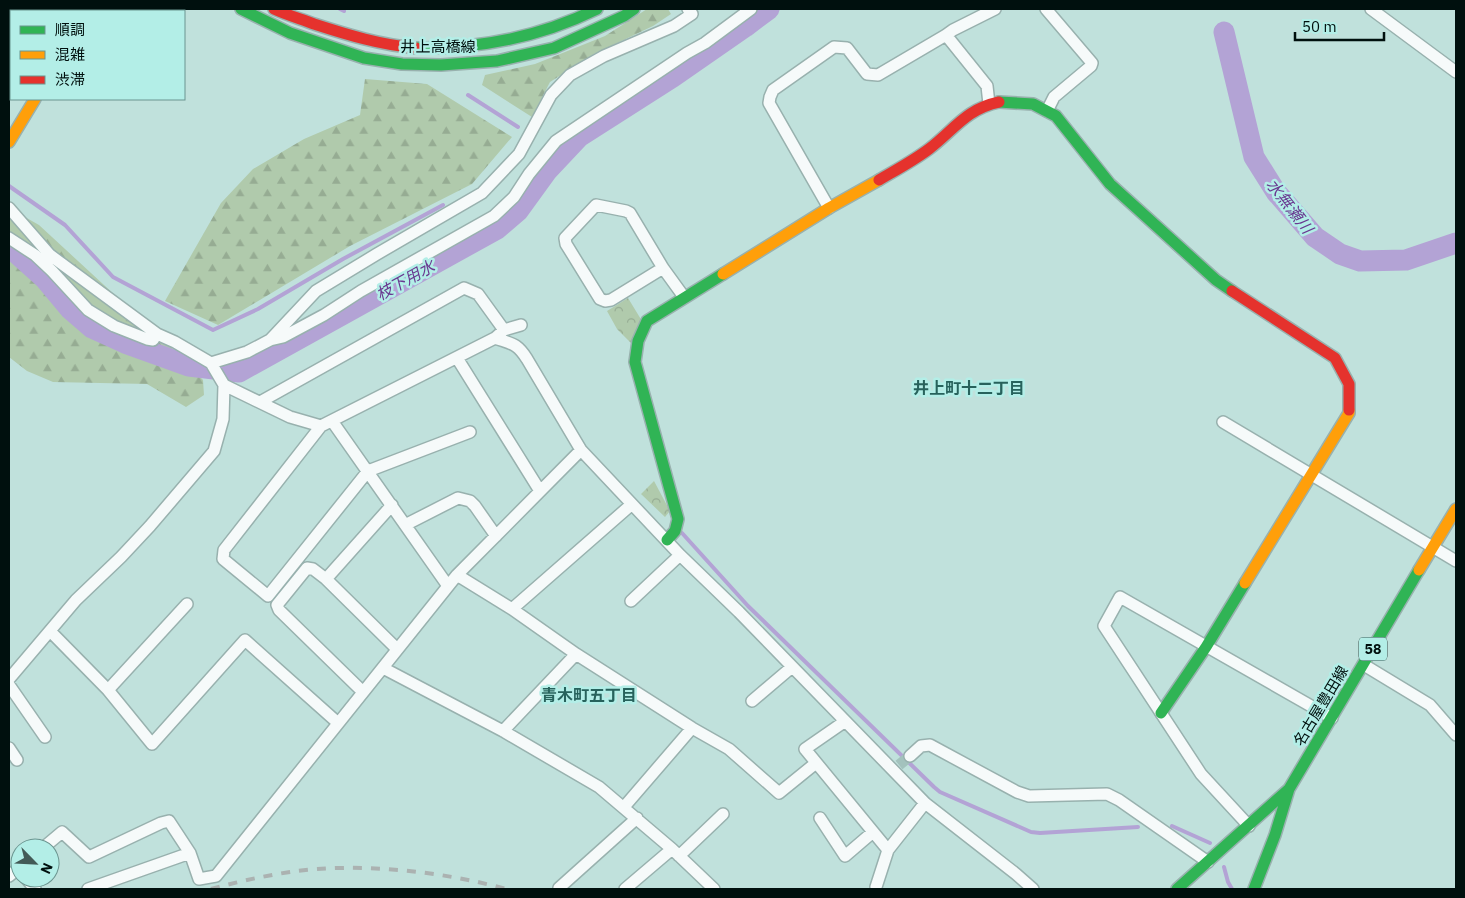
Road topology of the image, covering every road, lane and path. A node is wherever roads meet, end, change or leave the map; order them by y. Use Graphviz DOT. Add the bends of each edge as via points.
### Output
graph roads {
  1 [pos="241,9"];
  2 [pos="274,9"];
  3 [pos="597,9"];
  4 [pos="634,9"];
  5 [pos="688,9"];
  6 [pos="751,9"];
  7 [pos="995,9"];
  8 [pos="1046,9"];
  9 [pos="1371,9"];
  10 [pos="946,35"];
  11 [pos="1456,72"];
  12 [pos="34,100"];
  13 [pos="989,104"];
  14 [pos="1047,111"];
  15 [pos="9,142"];
  16 [pos="9,208"];
  17 [pos="829,208"];
  18 [pos="9,238"];
  19 [pos="663,268"];
  20 [pos="684,297"];
  21 [pos="521,325"];
  22 [pos="504,330"];
  23 [pos="157,334"];
  24 [pos="495,338"];
  25 [pos="270,340"];
  26 [pos="457,358"];
  27 [pos="211,363"];
  28 [pos="224,386"];
  29 [pos="260,402"];
  30 [pos="332,421"];
  31 [pos="1223,422"];
  32 [pos="321,426"];
  33 [pos="470,432"];
  34 [pos="581,450"];
  35 [pos="368,472"];
  36 [pos="1311,474"];
  37 [pos="540,490"];
  38 [pos="632,504"];
  39 [pos="392,505"];
  40 [pos="1456,509"];
  41 [pos="405,525"];
  42 [pos="496,536"];
  43 [pos="667,540"];
  44 [pos="1434,548"];
  45 [pos="680,555"];
  46 [pos="1456,561"];
  47 [pos="457,575"];
  48 [pos="326,579"];
  49 [pos="448,586"];
  50 [pos="631,601"];
  51 [pos="187,604"];
  52 [pos="512,609"];
  53 [pos="50,631"];
  54 [pos="1206,647"];
  55 [pos="397,649"];
  56 [pos="576,654"];
  57 [pos="1364,664"];
  58 [pos="792,667"];
  59 [pos="383,668"];
  60 [pos="9,679"];
  61 [pos="9,685"];
  62 [pos="108,690"];
  63 [pos="363,692"];
  64 [pos="752,701"];
  65 [pos="1161,712"];
  66 [pos="1332,718"];
  67 [pos="844,722"];
  68 [pos="338,723"];
  69 [pos="692,728"];
  70 [pos="503,731"];
  71 [pos="1456,735"];
  72 [pos="45,737"];
  73 [pos="9,748"];
  74 [pos="910,756"];
  75 [pos="17,760"];
  76 [pos="816,763"];
  77 [pos="1289,789"];
  78 [pos="925,802"];
  79 [pos="624,808"];
  80 [pos="723,814"];
  81 [pos="638,818"];
  82 [pos="820,818"];
  83 [pos="1249,826"];
  84 [pos="873,832"];
  85 [pos="54,838"];
  86 [pos="888,850"];
  87 [pos="676,852"];
  88 [pos="190,853"];
  89 [pos="1208,862"];
  90 [pos="876,888"];
  91 [pos="1181,888"];
  92 [pos="88,889"];
  93 [pos="562,889"];
  94 [pos="625,889"];
  95 [pos="714,889"];
  96 [pos="1033,889"];
  97 [pos="1254,889"];
  1 -- 4 [label="street, 井上高橋線" via="290,33 364,58 402,64 441,65 497,61 554,48"];
  2 -- 3 [label="street, 井上高橋線" via="343,34 390,45 436,48 486,44 537,33"];
  5 -- 25 [label="street" via="692,14 674,26 604,56 570,75 550,95 519,154 482,193 316,291"];
  6 -- 25 [label="street" via="556,141 514,196 494,216 324,315 283,337"];
  7 -- 10 [label="street"];
  8 -- 14 [label="street" via="1092,62 1054,97"];
  9 -- 11 [label="street"];
  10 -- 13 [label="street" via="987,86"];
  10 -- 17 [label="street" via="878,75 867,74 847,48 834,47 773,90 769,103"];
  12 -- 15 [label="street"];
  13 -- 14 [label="street" via="1019,102"];
  13 -- 17 [label="street" via="971,112 911,161"];
  14 -- 36 [label="street" via="1067,128 1110,184 1216,280 1335,358 1349,384 1349,413"];
  16 -- 23 [label="street" via="50,255"];
  17 -- 20 [label="street"];
  18 -- 23 [label="street" via="52,271 88,310 114,326 147,339 152,340"];
  19 -- 19 [label="street" via="626,211 596,205 565,238 600,299 606,301"];
  19 -- 20 [label="street"];
  20 -- 43 [label="street" via="647,321 635,346 635,362 678,519 675,531"];
  21 -- 22 [label="street"];
  22 -- 24 [label="street"];
  22 -- 29 [label="street" via="478,294 464,288"];
  23 -- 27 [label="street"];
  24 -- 26 [label="street"];
  24 -- 34 [label="street" via="520,348"];
  25 -- 27 [label="street" via="247,352"];
  26 -- 30 [label="street"];
  26 -- 37 [label="street"];
  27 -- 28 [label="street"];
  28 -- 29 [label="street"];
  28 -- 53 [label="street" via="223,419 214,451 150,526 76,600"];
  29 -- 32 [label="street" via="290,417"];
  30 -- 32 [label="street"];
  30 -- 35 [label="street"];
  31 -- 36 [label="street"];
  32 -- 35 [label="street" via="224,550 223,558 268,596"];
  33 -- 35 [label="street"];
  34 -- 37 [label="street"];
  34 -- 38 [label="street"];
  35 -- 39 [label="street"];
  36 -- 44 [label="street"];
  36 -- 54 [label="street"];
  37 -- 42 [label="street"];
  38 -- 43 [label="street"];
  38 -- 52 [label="street"];
  39 -- 41 [label="street"];
  39 -- 48 [label="street"];
  40 -- 44 [label="street, 名古屋豊田線 / 58"];
  41 -- 42 [label="street" via="458,498 470,501"];
  41 -- 49 [label="street"];
  42 -- 47 [label="street"];
  43 -- 45 [label="street"];
  44 -- 46 [label="street"];
  44 -- 57 [label="street, 名古屋豊田線 / 58"];
  45 -- 50 [label="street"];
  45 -- 58 [label="street"];
  47 -- 49 [label="street"];
  47 -- 52 [label="street"];
  48 -- 55 [label="street"];
  48 -- 63 [label="street" via="307,568 277,605"];
  49 -- 55 [label="street"];
  51 -- 62 [label="street"];
  52 -- 56 [label="street"];
  53 -- 60 [label="street"];
  53 -- 62 [label="street"];
  54 -- 65 [label="street"];
  54 -- 65 [label="street" via="1120,597 1104,626"];
  54 -- 66 [label="street"];
  55 -- 59 [label="street"];
  56 -- 69 [label="street"];
  56 -- 70 [label="street"];
  57 -- 66 [label="street, 名古屋豊田線 / 58"];
  57 -- 71 [label="street" via="1430,705"];
  58 -- 64 [label="street"];
  58 -- 67 [label="street"];
  59 -- 63 [label="street"];
  59 -- 70 [label="street"];
  61 -- 72 [label="street"];
  62 -- 68 [label="street" via="152,744 245,640"];
  63 -- 68 [label="street"];
  65 -- 83 [label="street" via="1201,774"];
  66 -- 77 [label="street, 名古屋豊田線 / 58"];
  67 -- 76 [label="street" via="805,750"];
  67 -- 78 [label="street" via="896,768"];
  68 -- 88 [label="street" via="216,876 199,879"];
  69 -- 76 [label="street" via="729,749 779,793"];
  69 -- 79 [label="street"];
  70 -- 79 [label="street" via="599,787"];
  73 -- 75 [label="street"];
  74 -- 89 [label="street" via="921,746 930,745 1029,796 1107,794"];
  76 -- 84 [label="street"];
  77 -- 83 [label="street, 名古屋豊田線 / 58"];
  77 -- 97 [label="street"];
  78 -- 86 [label="street"];
  78 -- 96 [label="street"];
  79 -- 81 [label="street"];
  80 -- 87 [label="street"];
  81 -- 87 [label="street"];
  81 -- 93 [label="street" via="559,888"];
  82 -- 84 [label="street" via="844,856"];
  83 -- 89 [label="street, 名古屋豊田線 / 58"];
  84 -- 86 [label="street"];
  85 -- 88 [label="street" via="62,832 88,857 169,821"];
  86 -- 90 [label="street"];
  87 -- 94 [label="street"];
  87 -- 95 [label="street"];
  88 -- 92 [label="street"];
  89 -- 91 [label="street, 名古屋豊田線 / 58"];
}
